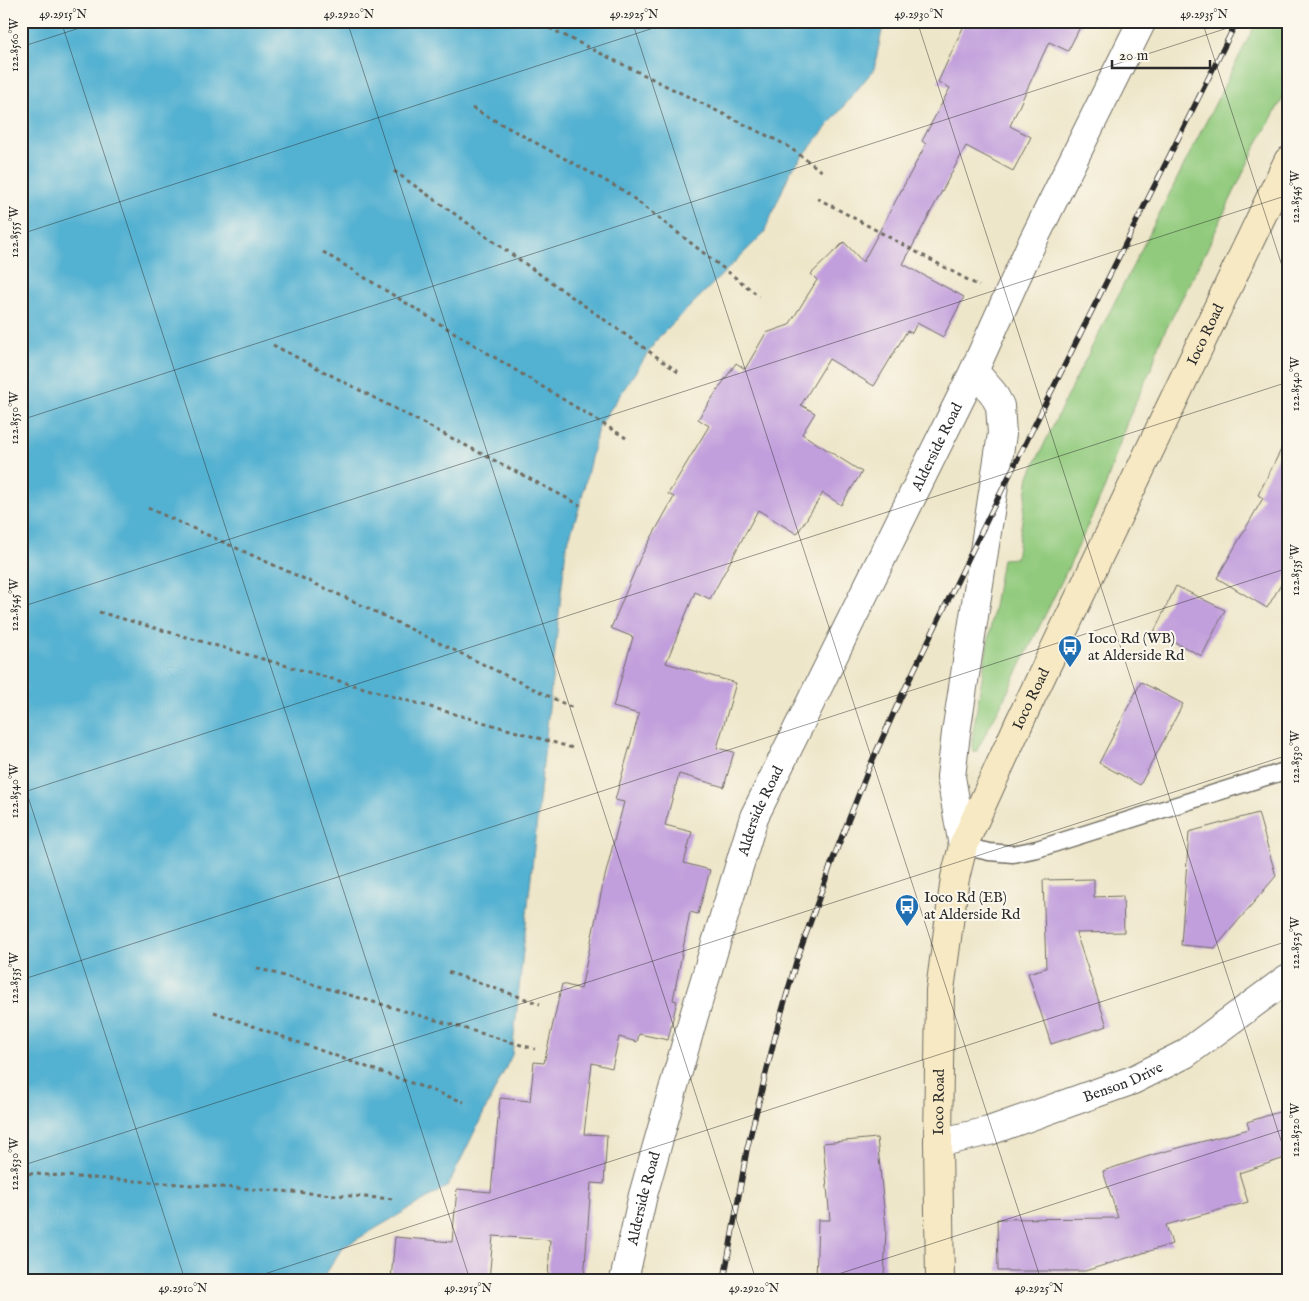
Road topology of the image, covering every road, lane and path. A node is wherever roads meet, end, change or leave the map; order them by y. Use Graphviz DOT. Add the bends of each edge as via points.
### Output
graph roads {
  1 [pos="535,21"];
  2 [pos="1142,21"];
  3 [pos="472,108"];
  4 [pos="1288,161"];
  5 [pos="394,171"];
  6 [pos="823,172"];
  7 [pos="817,198"];
  8 [pos="323,252"];
  9 [pos="978,285"];
  10 [pos="759,296"];
  11 [pos="273,345"];
  12 [pos="974,371"];
  13 [pos="681,374"];
  14 [pos="626,438"];
  15 [pos="580,505"];
  16 [pos="148,508"];
  17 [pos="99,612"];
  18 [pos="575,709"];
  19 [pos="573,748"];
  20 [pos="1288,770"];
  21 [pos="963,846"];
  22 [pos="257,968"];
  23 [pos="448,972"];
  24 [pos="1288,978"];
  25 [pos="540,1004"];
  26 [pos="214,1012"];
  27 [pos="535,1050"];
  28 [pos="464,1102"];
  29 [pos="938,1143"];
  30 [pos="21,1173"];
  31 [pos="394,1199"];
  32 [pos="624,1280"];
  33 [pos="940,1280"];
  1 -- 6 [label="path" via="786,145"];
  2 -- 12 [label="street, Alderside Road" via="1030,247"];
  3 -- 10 [label="path" via="624,191"];
  4 -- 21 [label="main road, Ioco Road" via="1032,694"];
  5 -- 13 [label="path"];
  7 -- 9 [label="path"];
  8 -- 14 [label="path"];
  11 -- 15 [label="path"];
  12 -- 21 [label="street" via="993,392 1000,406 1002,434 956,733 952,777"];
  12 -- 32 [label="street, Alderside Road" via="754,816 643,1195"];
  16 -- 18 [label="path" via="353,601"];
  17 -- 19 [label="path"];
  20 -- 21 [label="lane" via="1037,849 1013,854"];
  21 -- 29 [label="main road, Ioco Road" via="955,878 940,990"];
  22 -- 27 [label="path"];
  23 -- 25 [label="path"];
  24 -- 29 [label="street, Benson Drive" via="1185,1054 1133,1080 989,1132"];
  26 -- 28 [label="path"];
  29 -- 33 [label="main road, Ioco Road"];
  30 -- 31 [label="path"];
}
